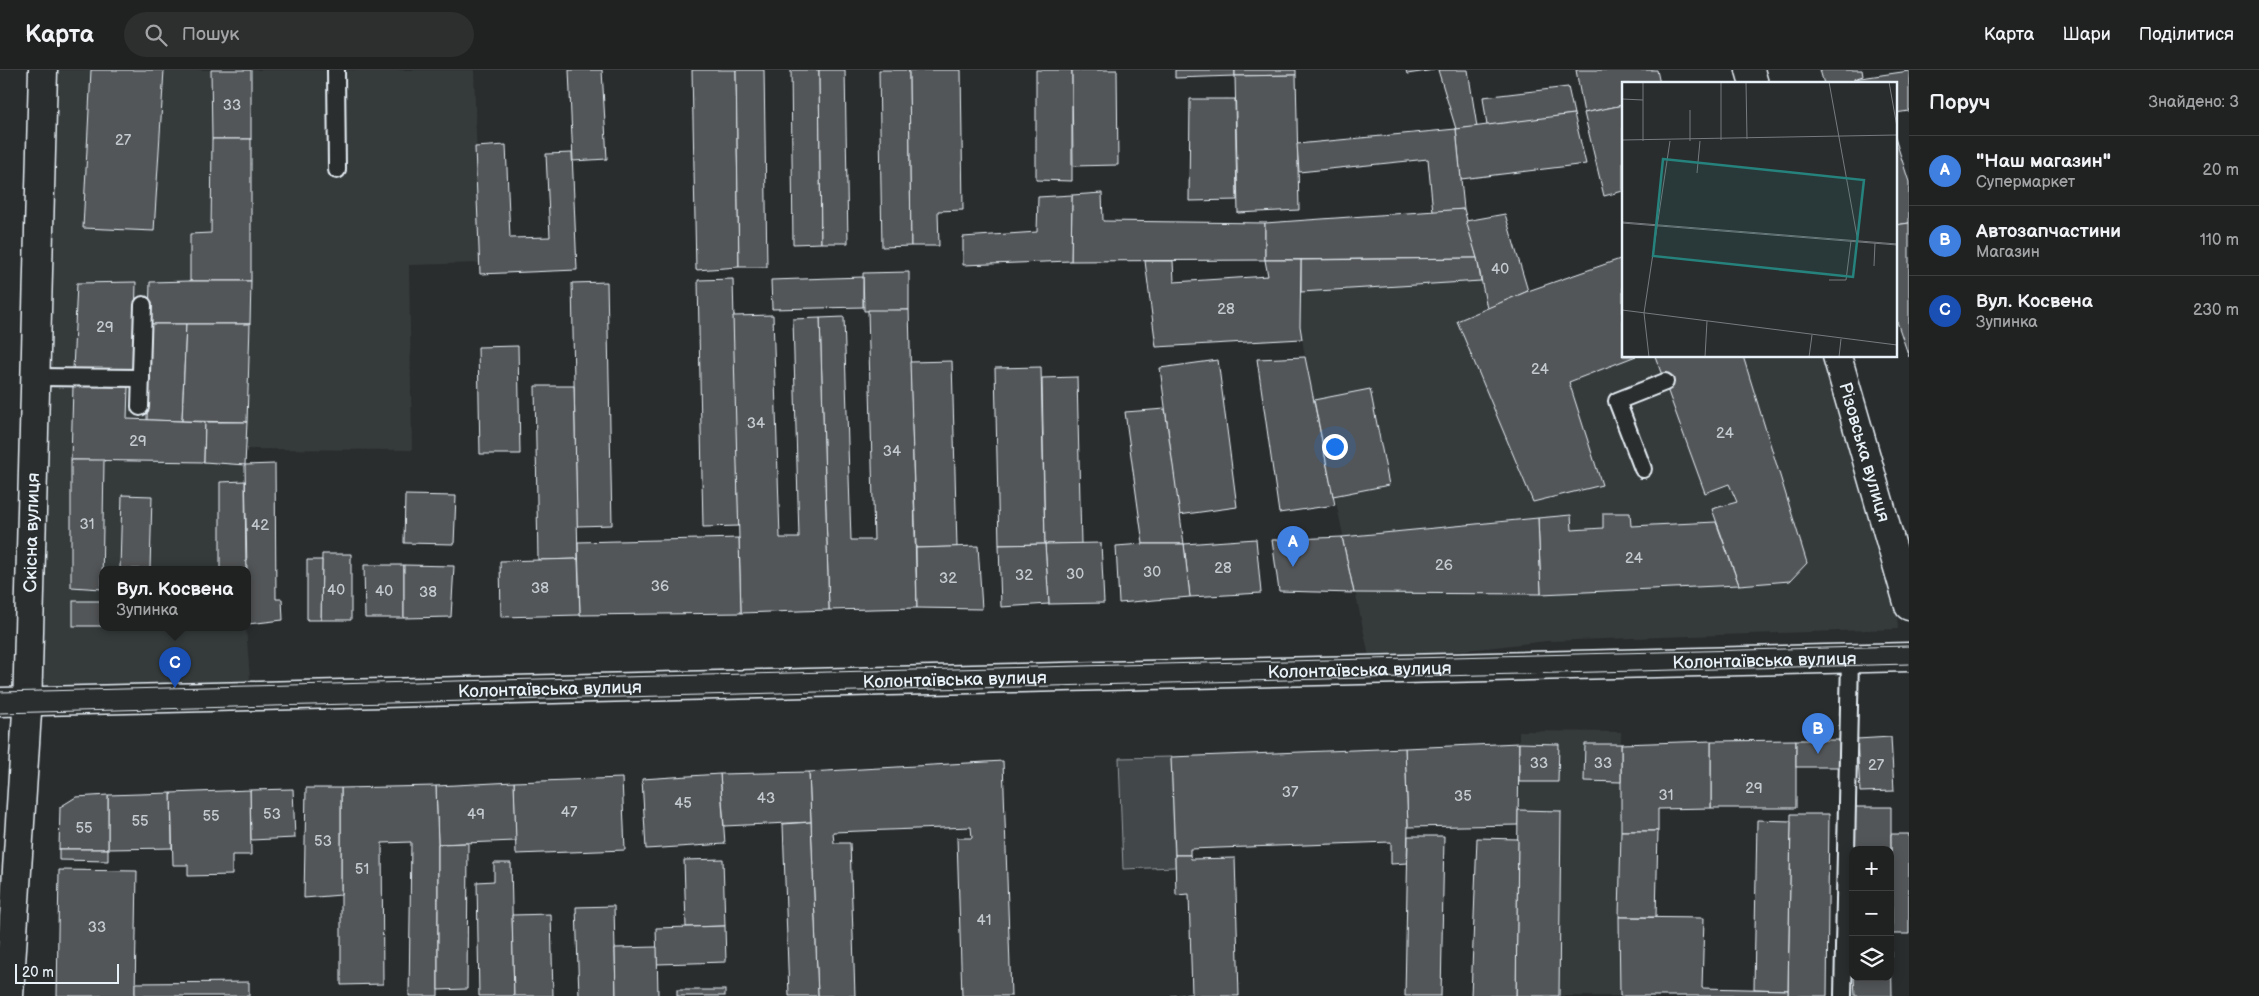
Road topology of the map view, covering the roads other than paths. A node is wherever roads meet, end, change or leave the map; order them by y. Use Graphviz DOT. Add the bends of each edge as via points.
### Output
graph roads {
  1 [pos="43,70"];
  2 [pos="336,70"];
  3 [pos="337,170"];
  4 [pos="143,305"];
  5 [pos="1838,358"];
  6 [pos="36,377"];
  7 [pos="141,378"];
  8 [pos="1665,382"];
  9 [pos="140,407"];
  10 [pos="1643,469"];
  11 [pos="1909,606"];
  12 [pos="1909,657"];
  13 [pos="1850,658"];
  14 [pos="0,702"];
  15 [pos="27,702"];
  16 [pos="9,996"];
  17 [pos="1844,996"];
  1 -- 6 [label="main road, Cкісна вулиця"];
  2 -- 3 [label="lane"];
  4 -- 7 [label="lane"];
  5 -- 11 [label="main road, Різовська вулиця"];
  6 -- 7 [label="lane"];
  6 -- 15 [label="main road, Cкісна вулиця"];
  7 -- 9 [label="lane"];
  8 -- 10 [label="lane" via="1618,400"];
  12 -- 13 [label="main road, Колонтаївська вулиця"];
  13 -- 15 [label="main road, Колонтаївська вулиця"];
  13 -- 17 [label="lane"];
  14 -- 15 [label="main road, Колонтаївська вулиця"];
  15 -- 16 [label="main road, Cкісна вулиця"];
}
